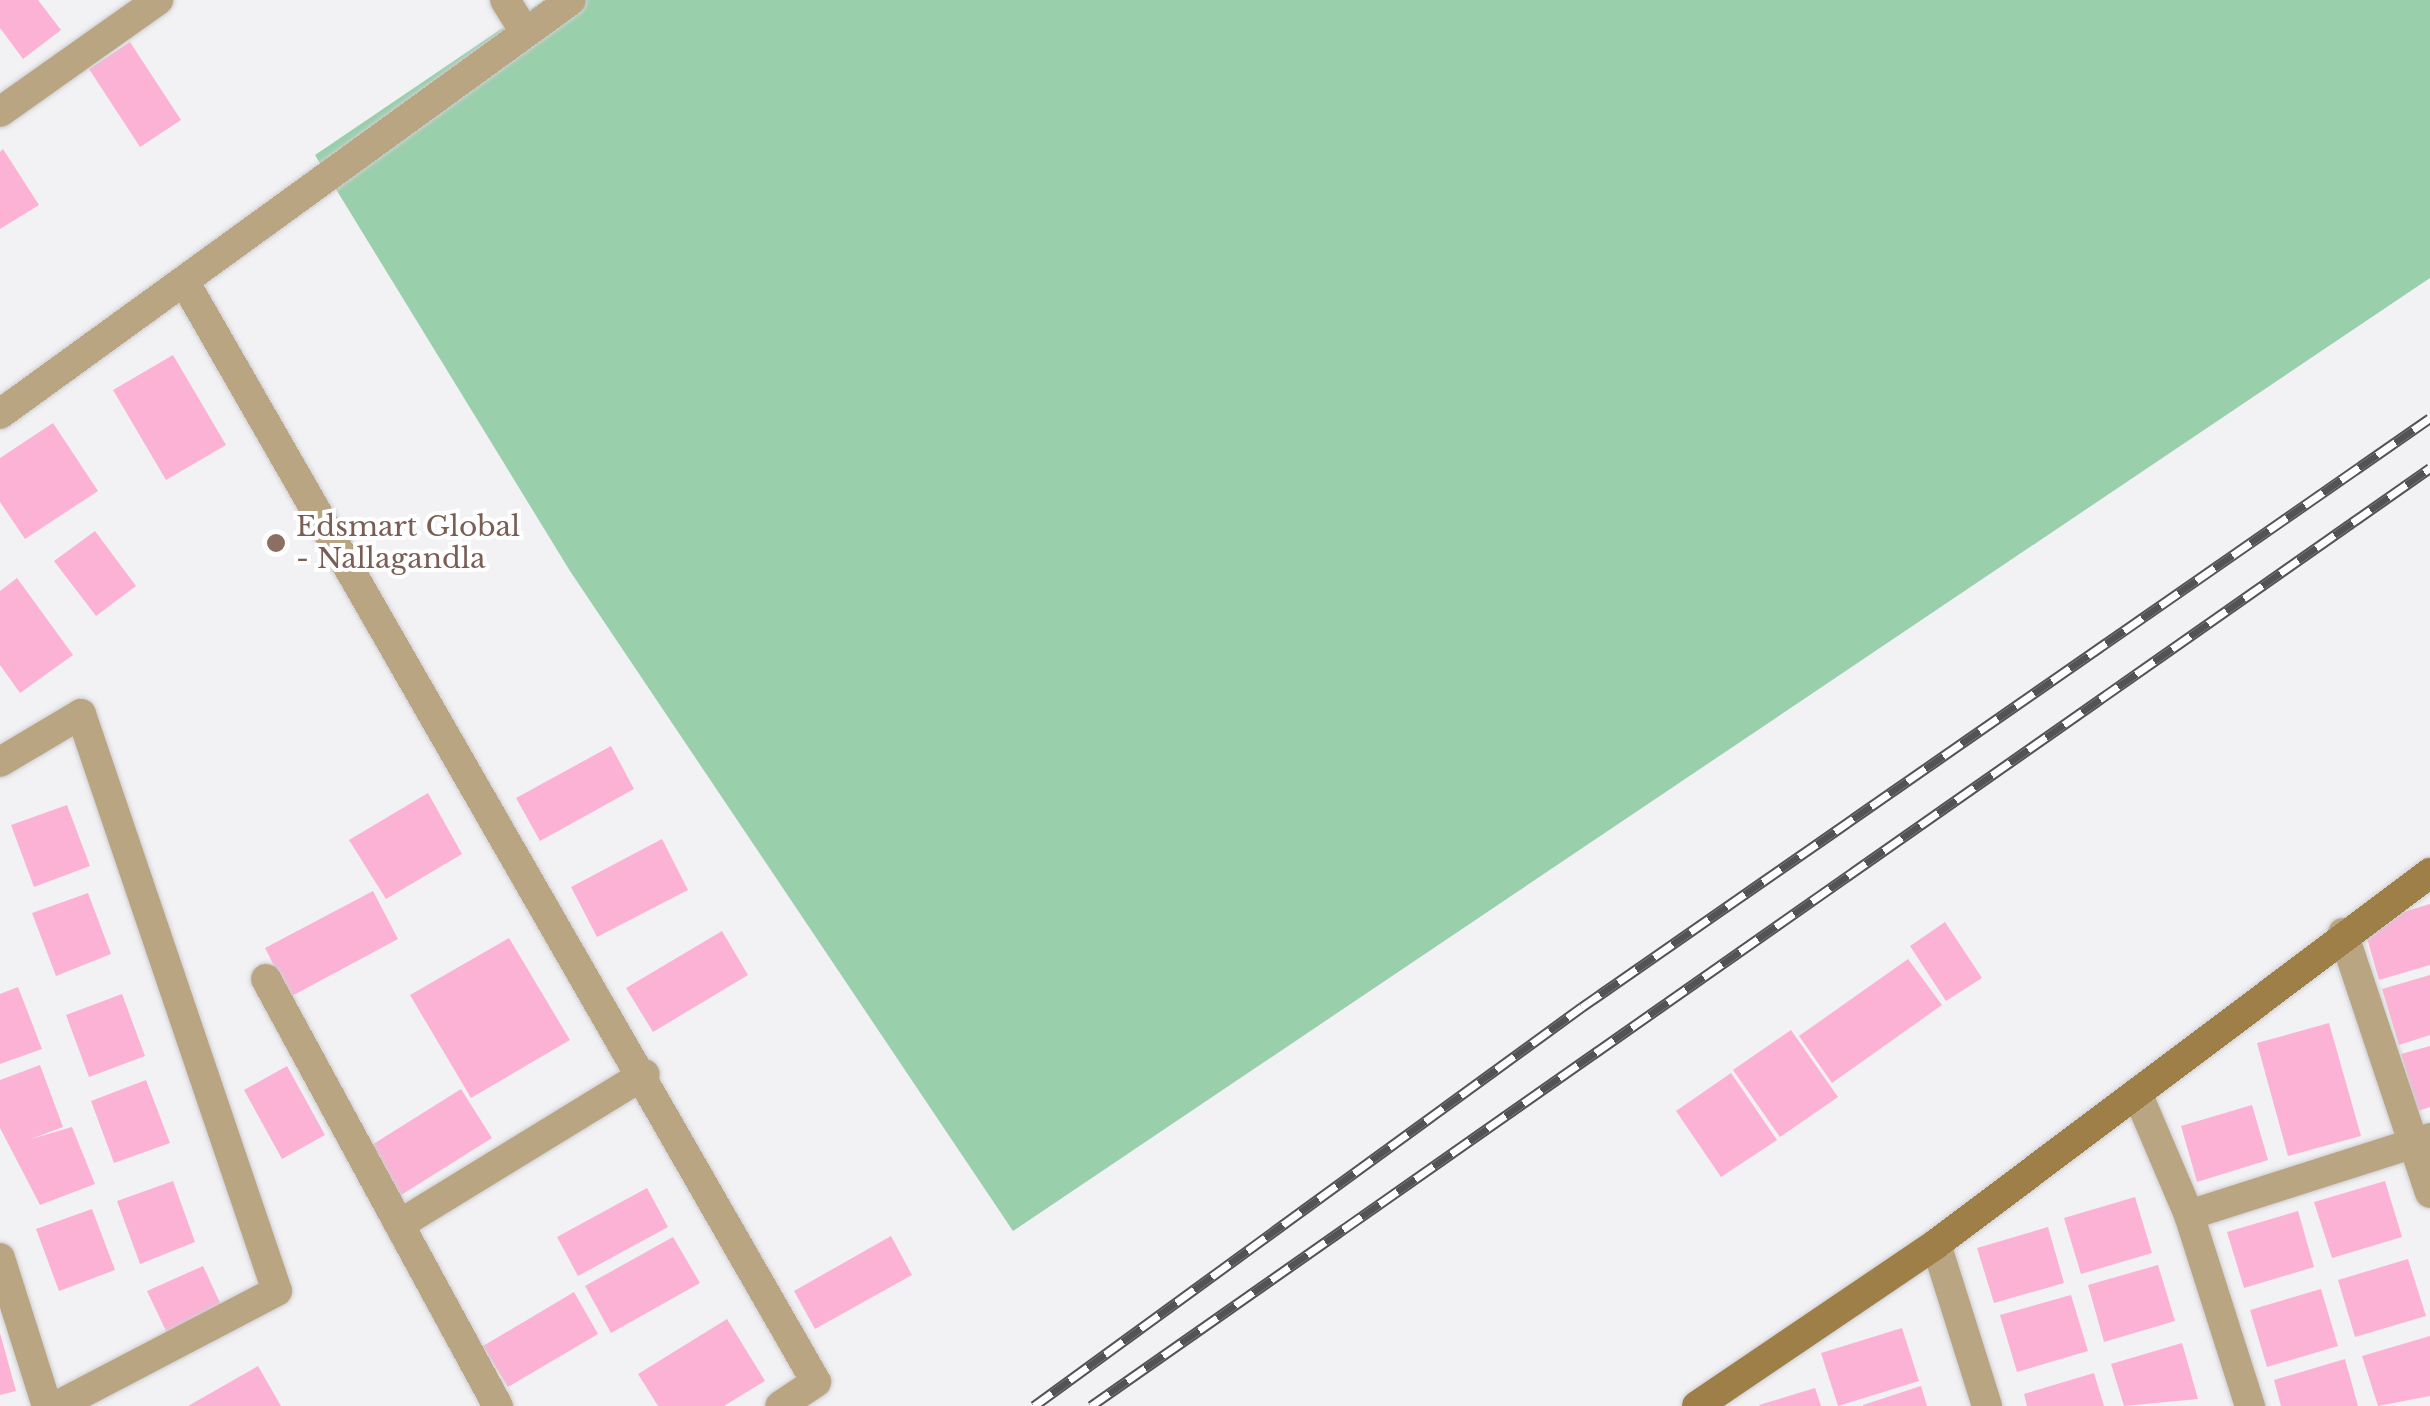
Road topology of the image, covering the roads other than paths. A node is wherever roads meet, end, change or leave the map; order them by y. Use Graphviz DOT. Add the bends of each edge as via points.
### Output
graph roads {
  1 [pos="158,0"];
  2 [pos="504,0"];
  3 [pos="571,0"];
  4 [pos="524,31"];
  5 [pos="0,112"];
  6 [pos="184,281"];
  7 [pos="0,414"];
  8 [pos="0,762"];
  9 [pos="2430,874"];
  10 [pos="2343,933"];
  11 [pos="266,979"];
  12 [pos="645,1074"];
  13 [pos="2137,1093"];
  14 [pos="2422,1140"];
  15 [pos="2430,1193"];
  16 [pos="2188,1215"];
  17 [pos="405,1221"];
  18 [pos="1936,1244"];
  19 [pos="0,1258"];
  20 [pos="48,1406"];
  21 [pos="57,1406"];
  22 [pos="498,1406"];
  23 [pos="780,1406"];
  24 [pos="1697,1406"];
  25 [pos="1987,1406"];
  26 [pos="2250,1406"];
  1 -- 5 [label="street"];
  2 -- 4 [label="street"];
  3 -- 4 [label="street"];
  4 -- 6 [label="street"];
  6 -- 7 [label="street"];
  6 -- 12 [label="street"];
  8 -- 21 [label="street" via="81,714 278,1291"];
  9 -- 10 [label="street"];
  10 -- 13 [label="street"];
  10 -- 14 [label="street"];
  11 -- 17 [label="street"];
  12 -- 17 [label="street"];
  12 -- 23 [label="street" via="816,1382"];
  13 -- 16 [label="street"];
  13 -- 18 [label="street"];
  14 -- 15 [label="street"];
  14 -- 16 [label="street"];
  16 -- 26 [label="street"];
  17 -- 22 [label="street"];
  18 -- 24 [label="street"];
  18 -- 25 [label="street"];
  19 -- 20 [label="street"];
}
